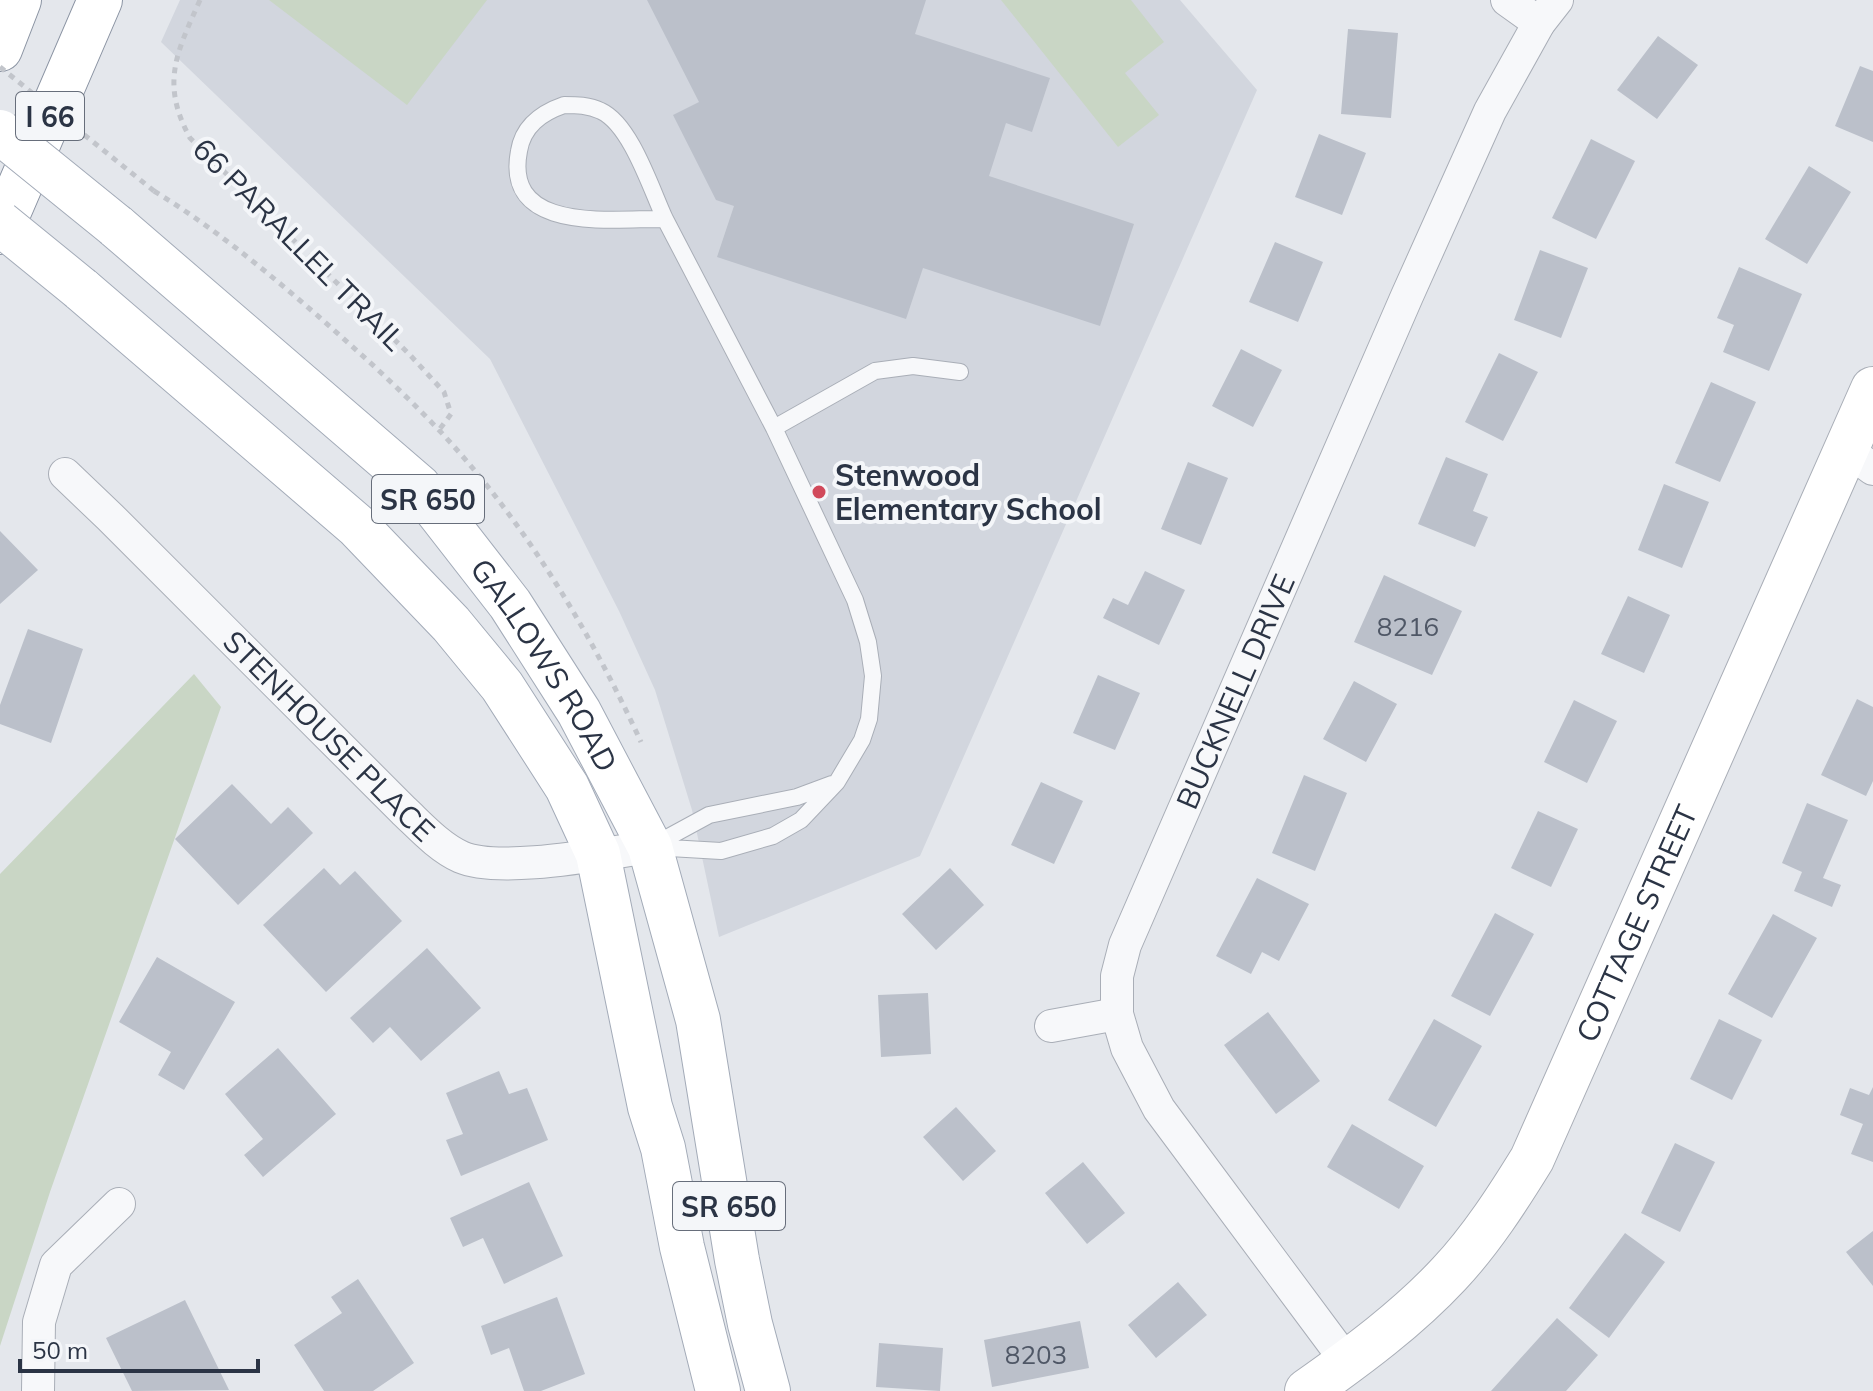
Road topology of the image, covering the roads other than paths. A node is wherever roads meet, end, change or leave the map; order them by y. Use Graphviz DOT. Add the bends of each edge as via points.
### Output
graph roads {
  1 [pos="16,0"];
  2 [pos="100,0"];
  3 [pos="1507,0"];
  4 [pos="1548,11"];
  5 [pos="0,25"];
  6 [pos="0,49"];
  7 [pos="0,132"];
  8 [pos="665,219"];
  9 [pos="0,223"];
  10 [pos="0,232"];
  11 [pos="960,372"];
  12 [pos="1873,389"];
  13 [pos="774,428"];
  14 [pos="1860,459"];
  15 [pos="65,474"];
  16 [pos="837,782"];
  17 [pos="650,847"];
  18 [pos="598,854"];
  19 [pos="1117,1014"];
  20 [pos="1051,1026"];
  21 [pos="119,1204"];
  22 [pos="1347,1362"];
  23 [pos="38,1391"];
  24 [pos="718,1391"];
  25 [pos="768,1391"];
  26 [pos="1307,1391"];
  1 -- 5 [label="main road"];
  1 -- 6 [label="main road"];
  2 -- 10 [label="main road, I 66"];
  3 -- 4 [label="street"];
  4 -- 19 [label="street, BUCKNELL DRIVE" via="1490,111 1125,945 1117,976"];
  7 -- 17 [label="main road, GALLOWS ROAD / SR 650, bridge" via="419,487 529,633 579,712"];
  8 -- 8 [label="lane" via="628,140 602,111 564,105 530,125 517,160 523,187 540,208 574,219"];
  8 -- 13 [label="lane"];
  9 -- 18 [label="main road, GALLOWS ROAD / SR 650, bridge" via="357,526 451,624 502,686 546,753"];
  11 -- 13 [label="lane" via="913,366 875,371"];
  12 -- 14 [label="main road, COTTAGE STREET"];
  13 -- 16 [label="lane" via="855,600 871,658 869,719"];
  14 -- 22 [label="main road, COTTAGE STREET" via="1532,1159 1506,1202 1450,1273"];
  15 -- 18 [label="street, STENHOUSE PLACE" via="445,848 492,864"];
  16 -- 17 [label="lane" via="797,797 709,815"];
  16 -- 17 [label="lane" via="801,820 773,836 721,851"];
  17 -- 18 [label="street, STENHOUSE PLACE"];
  17 -- 25 [label="main road, GALLOWS ROAD / SR 650" via="698,1020 737,1260"];
  18 -- 24 [label="main road, GALLOWS ROAD / SR 650" via="650,1107"];
  19 -- 20 [label="street"];
  19 -- 22 [label="street, BUCKNELL DRIVE" via="1127,1048 1159,1109"];
  21 -- 23 [label="street" via="56,1265 39,1322"];
  22 -- 26 [label="main road, COTTAGE STREET"];
}
